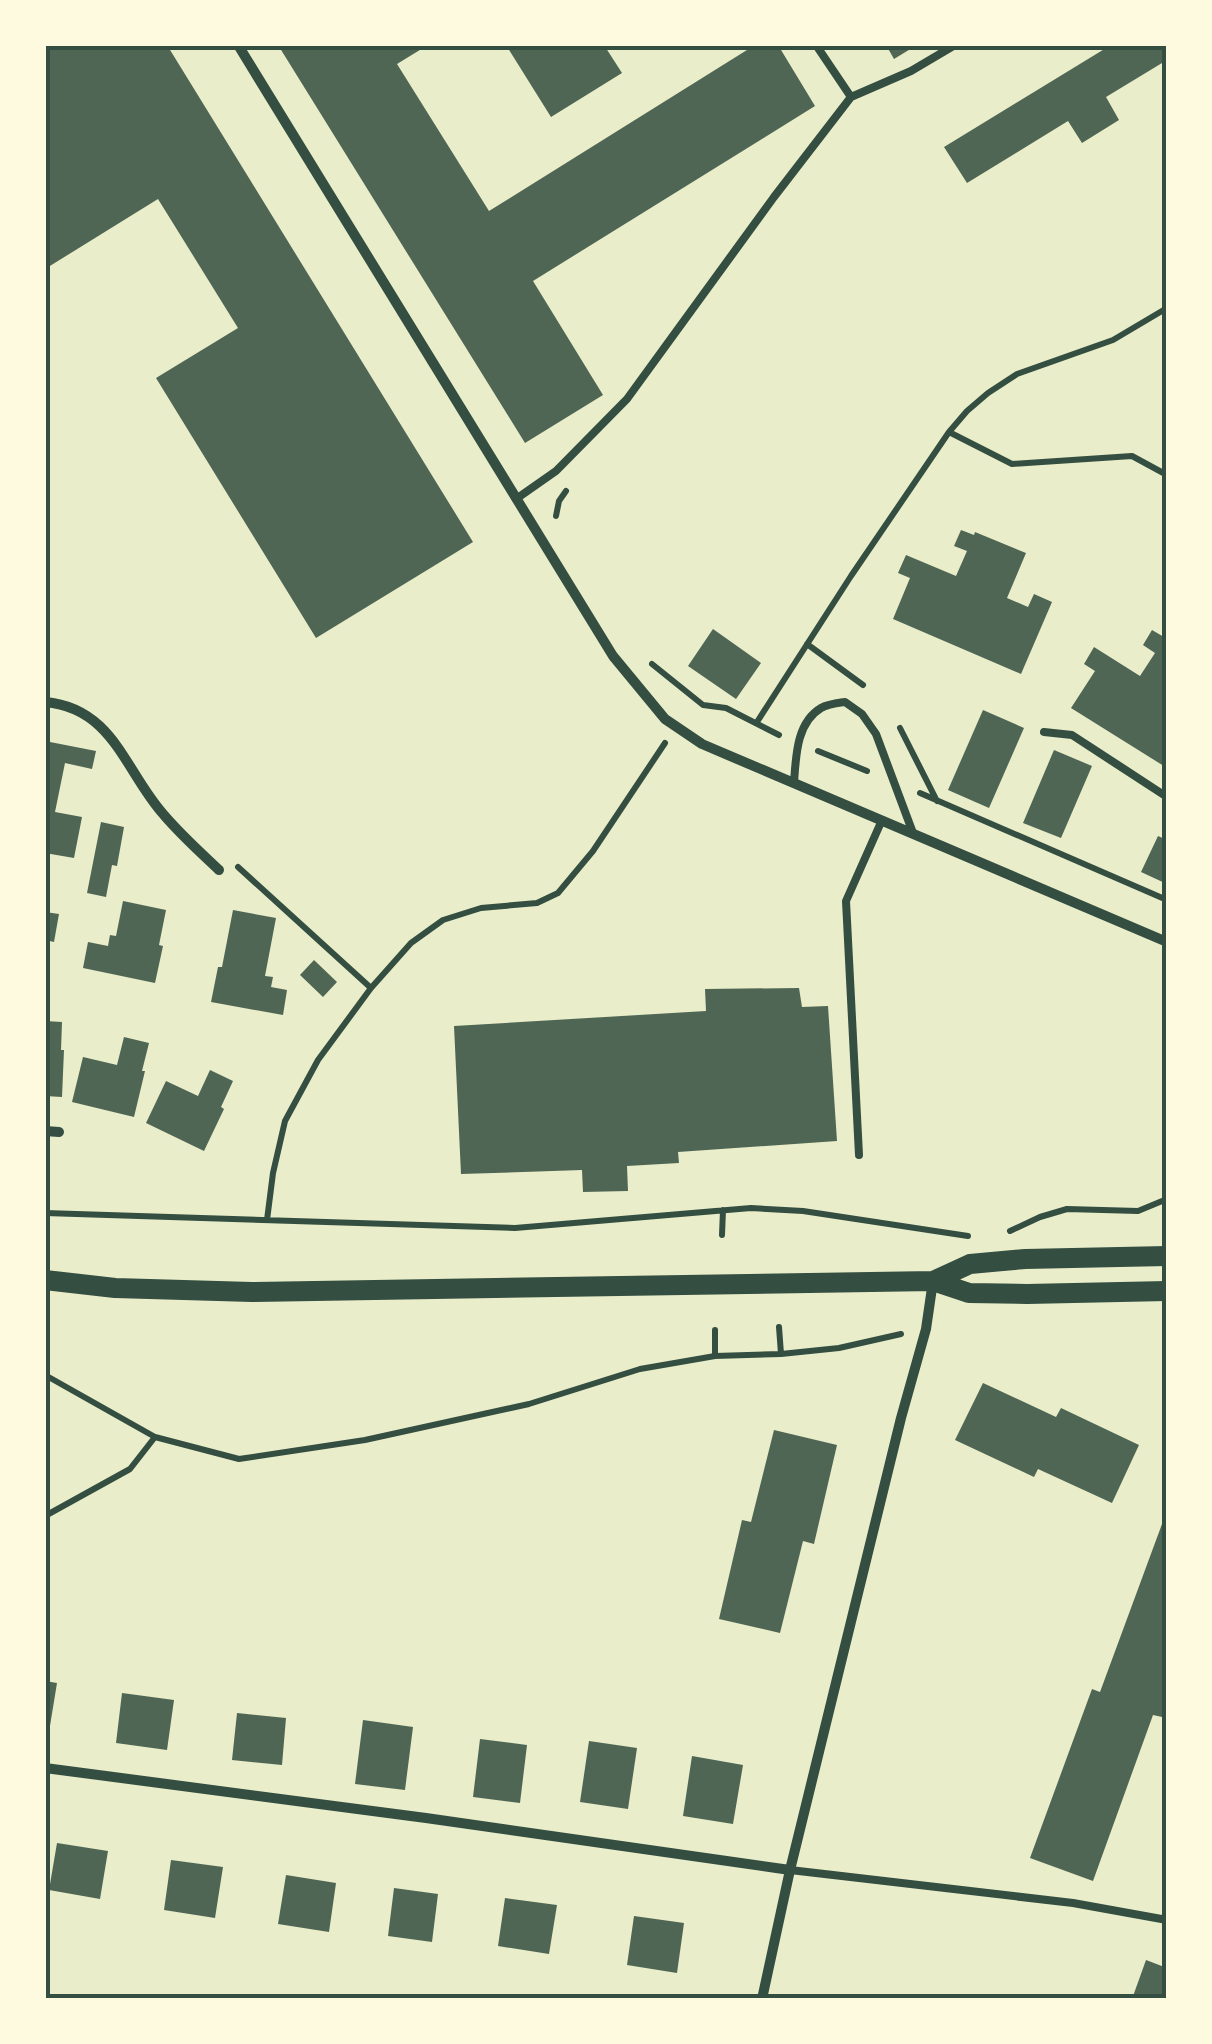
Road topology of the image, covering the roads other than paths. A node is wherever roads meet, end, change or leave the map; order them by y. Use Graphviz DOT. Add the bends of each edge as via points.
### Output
graph roads {
  1 [pos="238,45"];
  2 [pos="816,45"];
  3 [pos="955,45"];
  4 [pos="851,97"];
  5 [pos="516,498"];
  6 [pos="45,702"];
  7 [pos="1044,732"];
  8 [pos="794,783"];
  9 [pos="1167,797"];
  10 [pos="882,820"];
  11 [pos="912,833"];
  12 [pos="219,870"];
  13 [pos="1167,942"];
  14 [pos="45,1130"];
  15 [pos="59,1132"];
  16 [pos="859,1154"];
  17 [pos="1167,1256"];
  18 [pos="45,1280"];
  19 [pos="932,1281"];
  20 [pos="1167,1291"];
  21 [pos="45,1768"];
  22 [pos="790,1870"];
  23 [pos="1167,1920"];
  24 [pos="762,1999"];
  1 -- 5 [label="street"];
  2 -- 4 [label="lane"];
  3 -- 4 [label="lane"];
  4 -- 5 [label="lane" via="627,400 556,471"];
  5 -- 8 [label="street" via="613,656 666,719 702,744"];
  6 -- 12 [label="street" via="94,719 161,813"];
  7 -- 9 [label="lane" via="1072,734"];
  8 -- 10 [label="street"];
  8 -- 11 [label="lane" via="804,724 822,707 845,702 876,734"];
  10 -- 11 [label="street"];
  10 -- 16 [label="lane" via="846,901"];
  11 -- 13 [label="street"];
  14 -- 15 [label="street"];
  17 -- 19 [label="main road" via="970,1264"];
  18 -- 19 [label="main road" via="252,1292"];
  19 -- 20 [label="main road" via="969,1293"];
  19 -- 22 [label="street" via="926,1329"];
  21 -- 22 [label="street"];
  22 -- 23 [label="lane"];
  22 -- 24 [label="street"];
}
